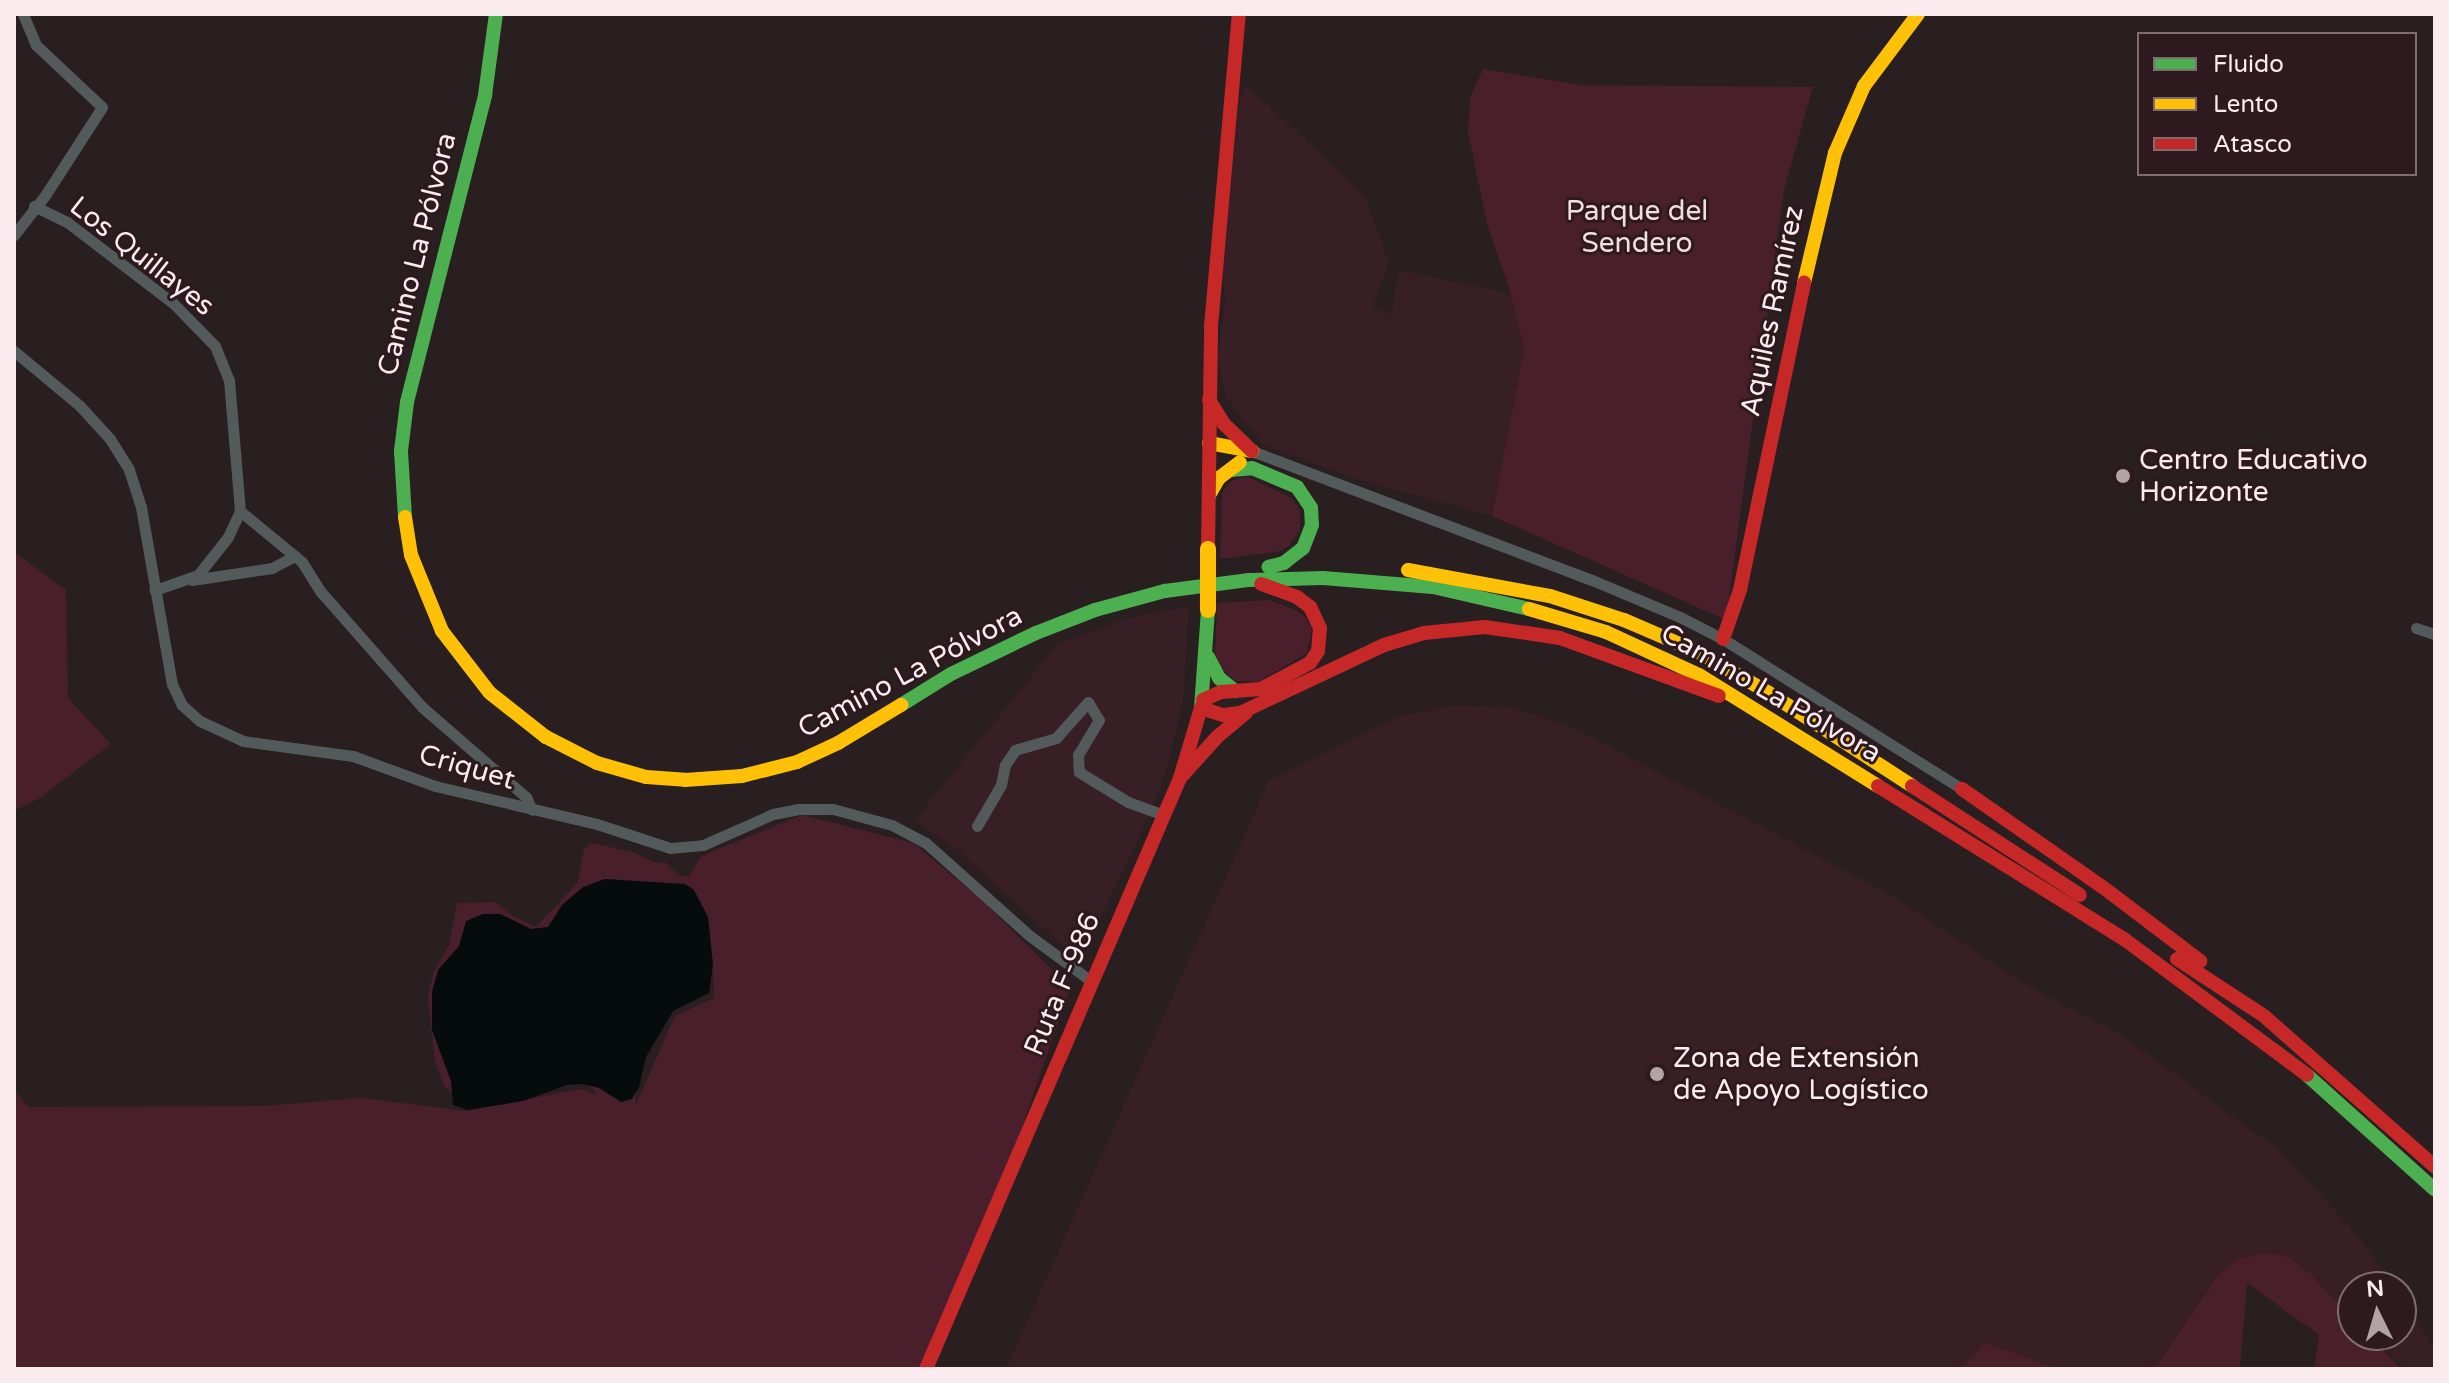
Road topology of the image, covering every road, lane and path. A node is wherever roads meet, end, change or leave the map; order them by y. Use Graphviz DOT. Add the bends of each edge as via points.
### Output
graph roads {
  1 [pos="23,14"];
  2 [pos="496,14"];
  3 [pos="509,14"];
  4 [pos="1239,14"];
  5 [pos="1918,14"];
  6 [pos="34,206"];
  7 [pos="14,235"];
  8 [pos="14,351"];
  9 [pos="1209,400"];
  10 [pos="1209,443"];
  11 [pos="1244,452"];
  12 [pos="1231,470"];
  13 [pos="1259,470"];
  14 [pos="1209,495"];
  15 [pos="240,511"];
  16 [pos="295,556"];
  17 [pos="1268,567"];
  18 [pos="192,580"];
  19 [pos="1249,580"];
  20 [pos="155,590"];
  21 [pos="2416,628"];
  22 [pos="2435,634"];
  23 [pos="1723,639"];
  24 [pos="1208,657"];
  25 [pos="1235,691"];
  26 [pos="1202,704"];
  27 [pos="1256,706"];
  28 [pos="1758,709"];
  29 [pos="1180,778"];
  30 [pos="1962,789"];
  31 [pos="532,810"];
  32 [pos="1164,815"];
  33 [pos="977,826"];
  34 [pos="1091,981"];
  35 [pos="2264,1016"];
  36 [pos="2435,1167"];
  37 [pos="2435,1190"];
  38 [pos="926,1369"];
  1 -- 6 [label="street" via="36,45 102,107"];
  2 -- 19 [label="main road, Camino La Pólvora" via="487,86 407,402 400,476 408,541 429,606 470,671 523,722 583,757 630,773 685,780 742,776 828,748 978,660 1065,621 1165,591"];
  3 -- 17 [label="main road, Camino La Pólvora" via="498,90 420,395 412,490 424,559 447,615 491,676 536,717 590,747 640,763 706,768 760,761 834,732 929,672 1070,607 1172,580"];
  4 -- 9 [label="main road, Ruta F-986" via="1217,241"];
  5 -- 23 [label="main road, Aquiles Ramírez" via="1869,78 1835,153 1740,590"];
  6 -- 7 [label="street"];
  6 -- 15 [label="street, Los Quillayes" via="67,222 173,303 215,346 229,380"];
  8 -- 20 [label="street, Criquet" via="80,406 123,459 141,507"];
  9 -- 10 [label="main road, Ruta F-986"];
  9 -- 11 [label="main road"];
  10 -- 11 [label="main road"];
  10 -- 14 [label="main road, Ruta F-986"];
  11 -- 12 [label="main road"];
  11 -- 13 [label="main road"];
  11 -- 23 [label="street" via="1592,580"];
  12 -- 13 [label="main road"];
  12 -- 14 [label="main road"];
  13 -- 17 [label="main road" via="1297,487 1312,517 1303,548 1284,563"];
  14 -- 24 [label="main road, Ruta F-986, bridge"];
  15 -- 16 [label="street"];
  15 -- 18 [label="street" via="228,537"];
  16 -- 18 [label="street" via="272,568"];
  16 -- 31 [label="street" via="422,707 526,797"];
  17 -- 35 [label="main road, Camino La Pólvora" via="1375,567 1480,581 1587,608 1696,651 1783,701"];
  18 -- 20 [label="street"];
  19 -- 25 [label="main road" via="1304,602 1315,614 1321,636 1310,663 1261,689"];
  19 -- 28 [label="main road, Camino La Pólvora" via="1397,583 1506,602 1638,645"];
  20 -- 31 [label="street, Criquet" via="175,691 200,721 243,741 353,756 435,786"];
  21 -- 22 [label="street"];
  23 -- 30 [label="street"];
  24 -- 25 [label="main road" via="1219,678"];
  24 -- 26 [label="main road, Ruta F-986"];
  25 -- 26 [label="main road"];
  26 -- 27 [label="main road" via="1232,715"];
  26 -- 29 [label="main road, Ruta F-986"];
  27 -- 28 [label="main road" via="1384,645 1424,633 1485,627 1560,638"];
  27 -- 29 [label="main road" via="1217,737"];
  28 -- 37 [label="main road, Camino La Pólvora" via="2208,996 2330,1093"];
  29 -- 32 [label="main road, Ruta F-986"];
  30 -- 35 [label="main road" via="2146,919"];
  31 -- 34 [label="street, Criquet" via="670,848 703,845 773,814 798,809 833,809 892,825 926,843 1030,936"];
  32 -- 33 [label="street" via="1128,802 1079,772 1078,755 1099,720 1088,702 1056,738 1015,750"];
  32 -- 34 [label="main road, Ruta F-986"];
  34 -- 38 [label="main road, Ruta F-986"];
  35 -- 36 [label="main road, Camino La Pólvora"];
}
